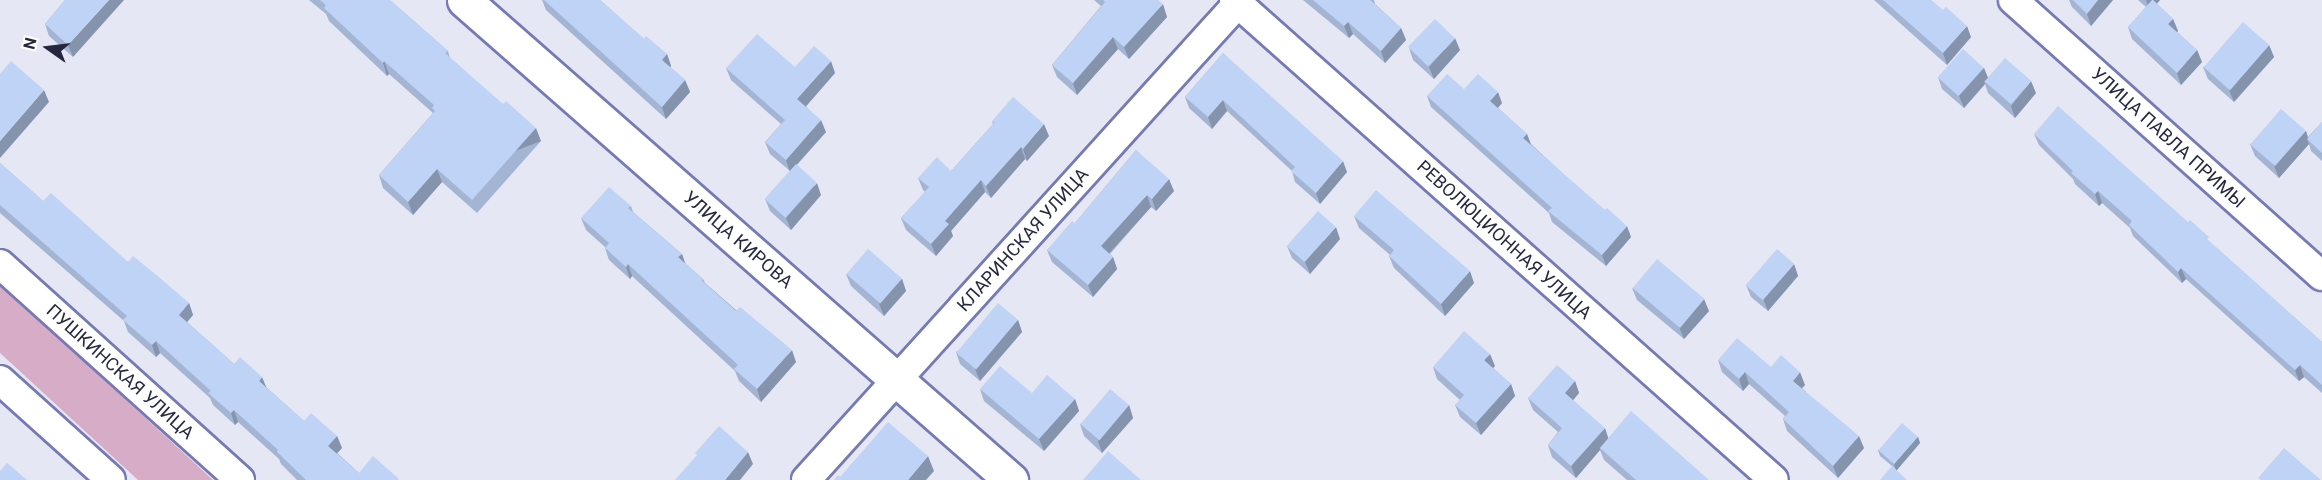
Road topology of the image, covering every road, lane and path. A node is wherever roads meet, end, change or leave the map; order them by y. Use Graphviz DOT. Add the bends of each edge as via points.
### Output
graph roads {
  1 [pos="464,0"];
  2 [pos="2013,0"];
  3 [pos="1238,1"];
  4 [pos="0,264"];
  5 [pos="2322,276"];
  6 [pos="897,379"];
  7 [pos="0,380"];
  8 [pos="111,480"];
  9 [pos="240,480"];
  10 [pos="806,480"];
  11 [pos="1011,480"];
  12 [pos="1774,480"];
  1 -- 6 [label="street, УЛИЦА КИРОВА"];
  2 -- 5 [label="street, УЛИЦА ПАВЛА ПРИМЫ"];
  3 -- 6 [label="street, КЛАРИНСКАЯ УЛИЦА"];
  3 -- 12 [label="street, РЕВОЛЮЦИОННАЯ УЛИЦА"];
  4 -- 9 [label="street, ПУШКИНСКАЯ УЛИЦА"];
  6 -- 10 [label="street, КЛАРИНСКАЯ УЛИЦА"];
  6 -- 11 [label="street, УЛИЦА КИРОВА"];
  7 -- 8 [label="street"];
}
